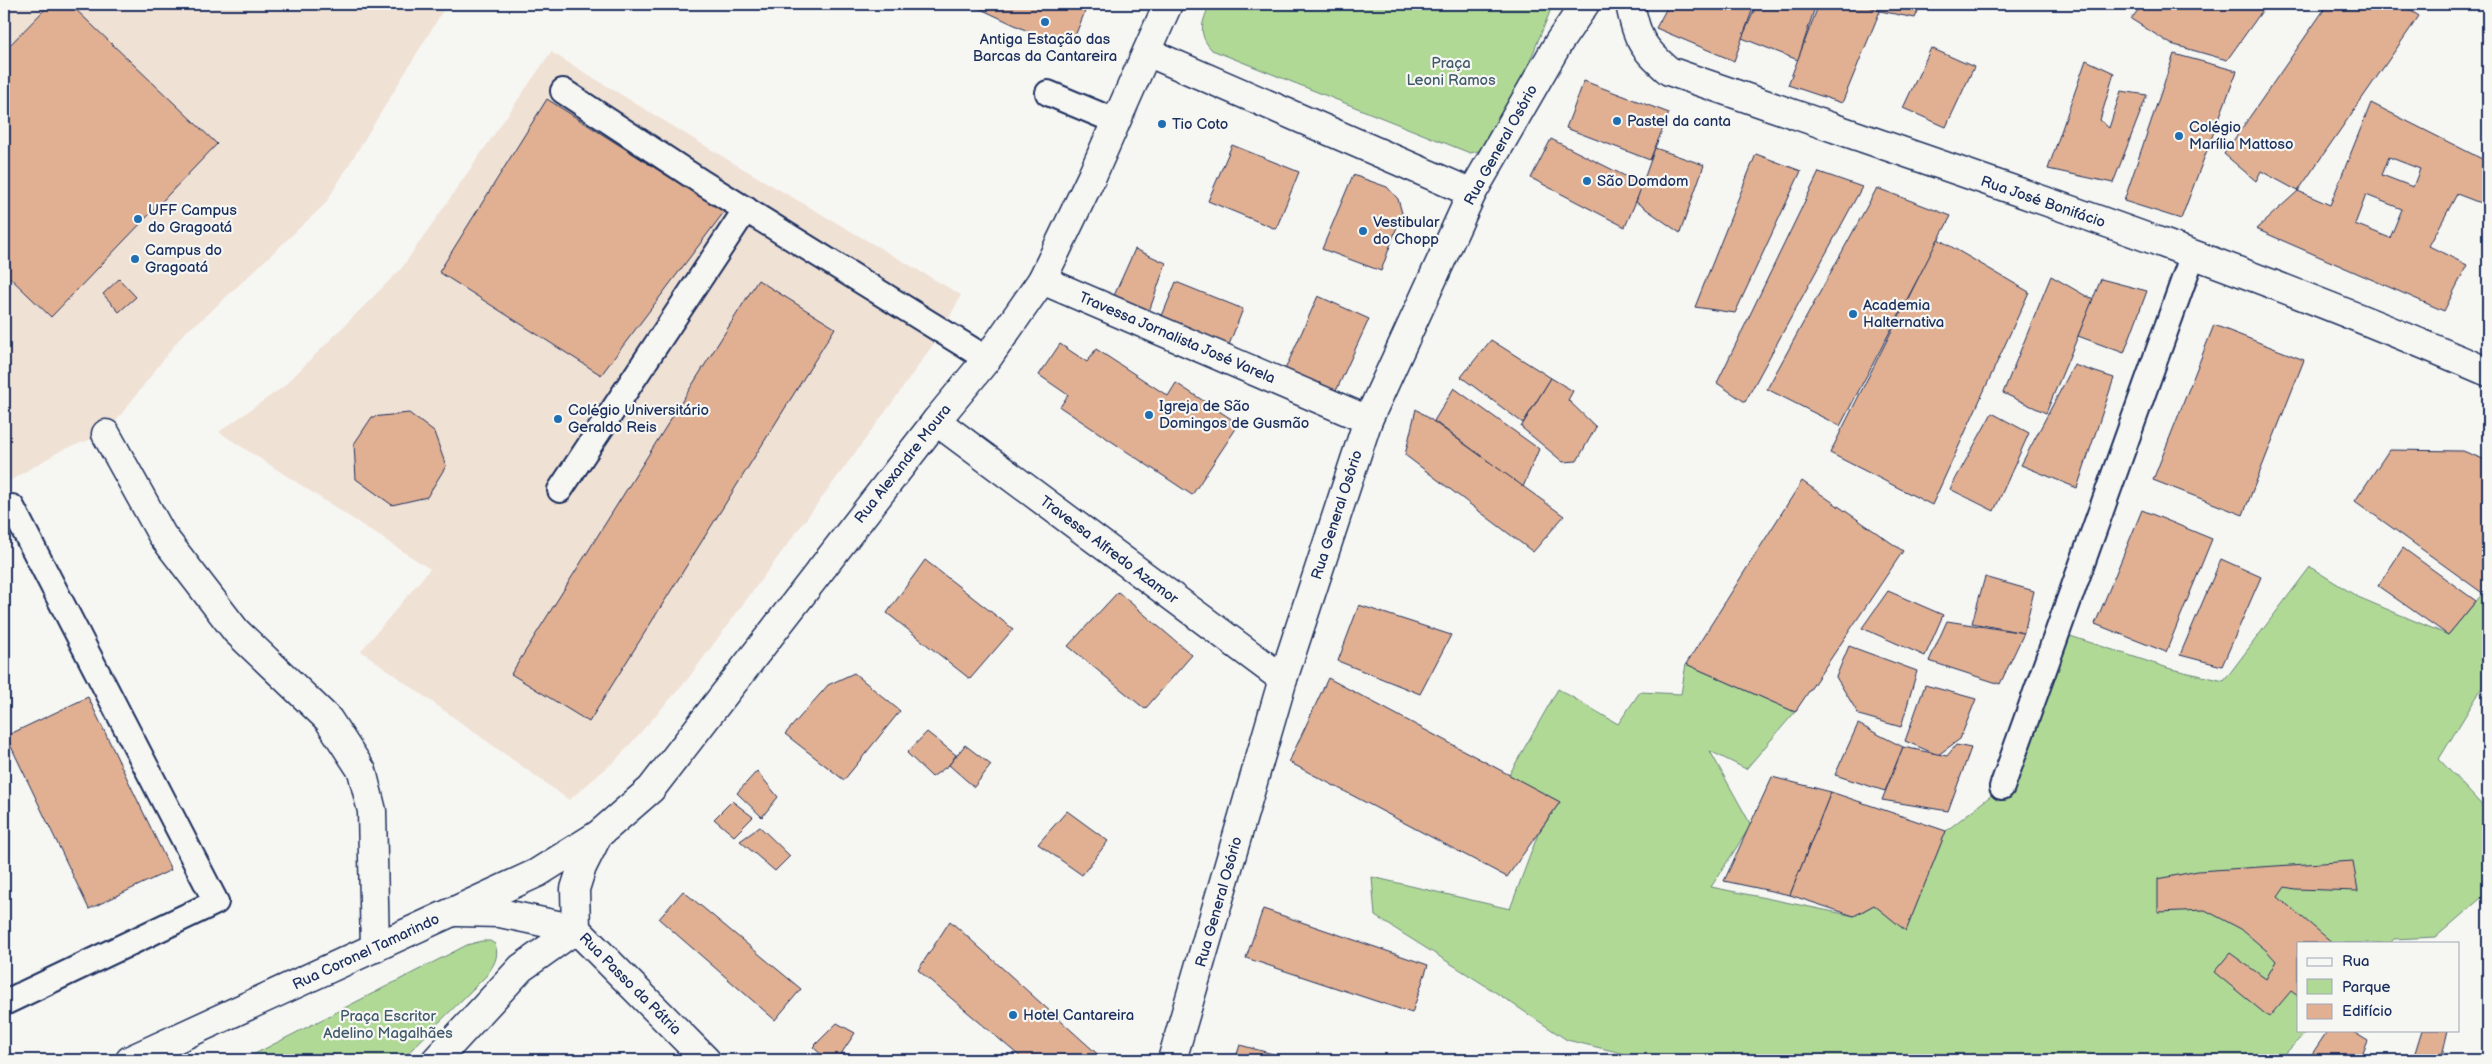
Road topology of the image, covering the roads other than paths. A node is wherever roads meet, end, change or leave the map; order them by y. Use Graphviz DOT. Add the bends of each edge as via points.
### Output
graph roads {
  1 [pos="1168,4"];
  2 [pos="1585,4"];
  3 [pos="1630,4"];
  4 [pos="1147,52"];
  5 [pos="562,91"];
  6 [pos="1048,94"];
  7 [pos="1115,122"];
  8 [pos="1472,194"];
  9 [pos="746,210"];
  10 [pos="2194,254"];
  11 [pos="1042,280"];
  12 [pos="987,359"];
  13 [pos="2488,372"];
  14 [pos="1368,420"];
  15 [pos="936,421"];
  16 [pos="106,434"];
  17 [pos="560,490"];
  18 [pos="4,511"];
  19 [pos="1283,679"];
  20 [pos="2002,787"];
  21 [pos="598,835"];
  22 [pos="451,912"];
  23 [pos="576,929"];
  24 [pos="375,948"];
  25 [pos="4,1003"];
  26 [pos="130,1060"];
  27 [pos="436,1060"];
  28 [pos="706,1060"];
  29 [pos="1172,1060"];
  1 -- 4 [label="street"];
  2 -- 8 [label="street, Rua General Osório" via="1559,42"];
  3 -- 10 [label="street, Rua José Bonifácio" via="1635,30 1648,54 1669,72"];
  4 -- 7 [label="street, Rua Alexandre Moura"];
  4 -- 8 [label="street"];
  5 -- 9 [label="lane"];
  6 -- 7 [label="lane"];
  7 -- 11 [label="street, Rua Alexandre Moura"];
  8 -- 14 [label="street, Rua General Osório"];
  9 -- 12 [label="lane"];
  9 -- 17 [label="lane"];
  10 -- 13 [label="street, Rua José Bonifácio"];
  10 -- 20 [label="lane"];
  11 -- 12 [label="street, Rua Alexandre Moura"];
  11 -- 14 [label="street, Travessa Jornalista José Varela"];
  12 -- 15 [label="street, Rua Alexandre Moura"];
  14 -- 19 [label="street, Rua General Osório"];
  15 -- 19 [label="street, Travessa Alfredo Azamor"];
  15 -- 21 [label="street, Rua Alexandre Moura" via="651,789"];
  16 -- 24 [label="street" via="167,542 236,631 328,719 362,771 372,811"];
  18 -- 25 [label="lane" via="12,507 216,902"];
  19 -- 29 [label="street, Rua General Osório"];
  21 -- 22 [label="street, Rua Coronel Tamarindo" via="537,873"];
  21 -- 23 [label="street, Rua Passo da Pátria" via="575,889"];
  22 -- 23 [label="street, Rua Passo da Pátria" via="500,913"];
  22 -- 24 [label="street, Rua Coronel Tamarindo"];
  23 -- 27 [label="street" via="520,968"];
  23 -- 28 [label="street, Rua Passo da Pátria"];
  24 -- 26 [label="street, Rua Coronel Tamarindo"];
}
